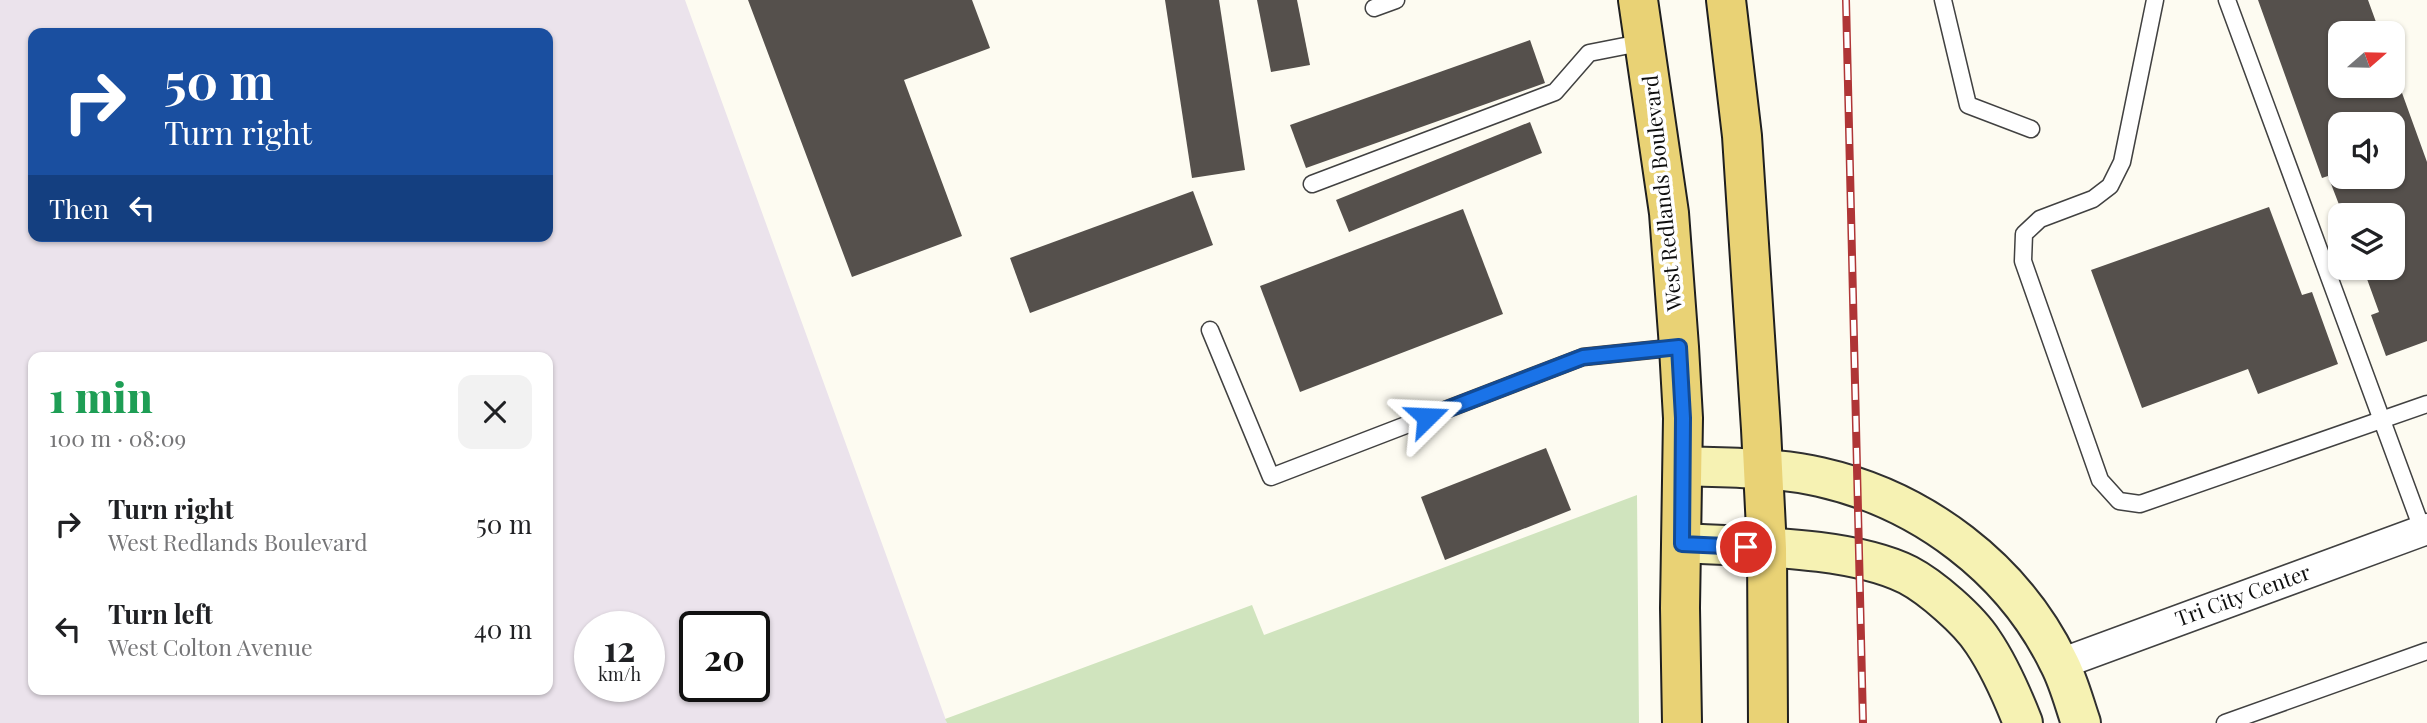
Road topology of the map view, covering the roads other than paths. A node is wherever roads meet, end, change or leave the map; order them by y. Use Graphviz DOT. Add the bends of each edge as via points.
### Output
graph roads {
  1 [pos="1396,0"];
  2 [pos="1638,0"];
  3 [pos="1726,0"];
  4 [pos="1943,0"];
  5 [pos="2155,0"];
  6 [pos="2227,0"];
  7 [pos="1374,8"];
  8 [pos="1645,42"];
  9 [pos="2031,129"];
  10 [pos="1312,184"];
  11 [pos="1210,330"];
  12 [pos="1679,347"];
  13 [pos="2427,404"];
  14 [pos="2383,421"];
  15 [pos="1683,466"];
  16 [pos="1763,470"];
  17 [pos="2426,534"];
  18 [pos="1682,544"];
  19 [pos="1767,549"];
  20 [pos="2427,650"];
  21 [pos="2060,664"];
  22 [pos="1682,723"];
  23 [pos="1768,723"];
  24 [pos="2023,723"];
  25 [pos="2081,723"];
  26 [pos="2224,723"];
  1 -- 7 [label="lane"];
  2 -- 8 [label="main road, West Redlands Boulevard"];
  3 -- 16 [label="main road" via="1742,136"];
  4 -- 9 [label="lane" via="1968,105"];
  5 -- 14 [label="lane" via="2122,162 2110,186 2093,198 2040,219 2024,234 2023,261 2100,480 2119,501 2140,504"];
  6 -- 14 [label="lane"];
  8 -- 10 [label="lane" via="1589,53 1555,92"];
  8 -- 12 [label="main road, West Redlands Boulevard" via="1669,213"];
  11 -- 12 [label="lane" via="1271,477 1583,357"];
  12 -- 15 [label="main road, West Redlands Boulevard"];
  13 -- 14 [label="lane"];
  14 -- 17 [label="lane"];
  15 -- 16 [label="main road"];
  15 -- 18 [label="main road, West Redlands Boulevard"];
  16 -- 19 [label="main road"];
  16 -- 21 [label="main road" via="1857,486 1927,519 1964,543 2032,617"];
  17 -- 21 [label="street, Tri City Center"];
  18 -- 19 [label="main road"];
  18 -- 22 [label="main road, West Redlands Boulevard"];
  19 -- 23 [label="main road"];
  19 -- 24 [label="main road" via="1859,558 1909,575 1955,609 1983,641"];
  20 -- 26 [label="lane"];
  21 -- 25 [label="main road"];
}
